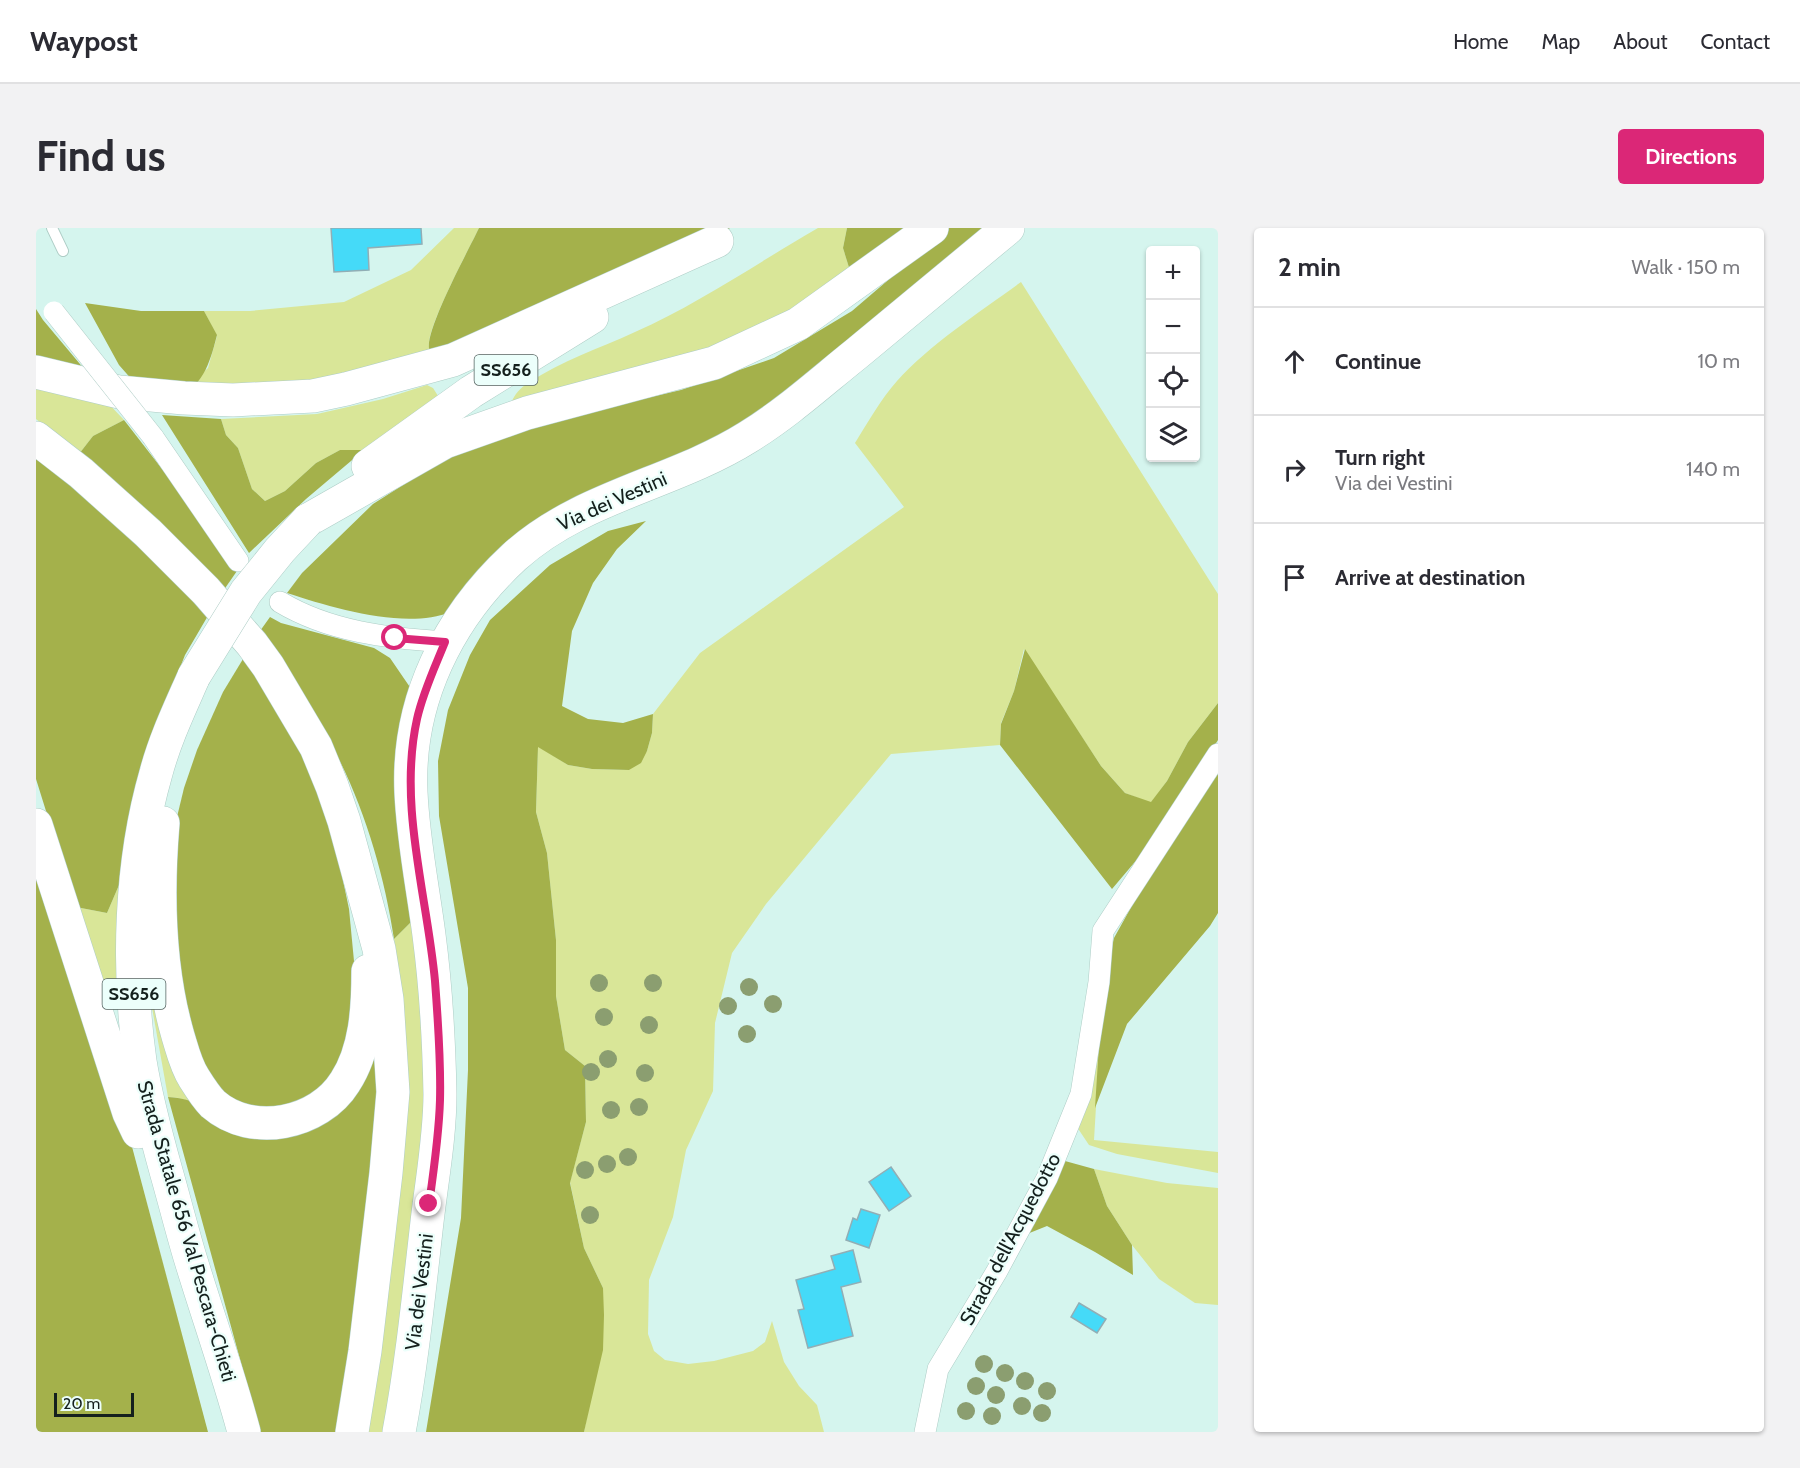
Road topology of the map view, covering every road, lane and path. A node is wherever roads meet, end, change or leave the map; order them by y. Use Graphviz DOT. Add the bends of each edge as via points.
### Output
graph roads {
  1 [pos="52,228"];
  2 [pos="932,228"];
  3 [pos="1008,228"];
  4 [pos="729,235"];
  5 [pos="63,251"];
  6 [pos="54,312"];
  7 [pos="36,372"];
  8 [pos="36,438"];
  9 [pos="308,520"];
  10 [pos="238,561"];
  11 [pos="280,602"];
  12 [pos="445,642"];
  13 [pos="170,732"];
  14 [pos="1218,754"];
  15 [pos="36,825"];
  16 [pos="364,895"];
  17 [pos="190,1255"];
  18 [pos="244,1432"];
  19 [pos="352,1432"];
  20 [pos="399,1432"];
  21 [pos="925,1432"];
  1 -- 5 [label="lane"];
  2 -- 9 [label="main road" via="788,329 714,363 527,412 445,442"];
  3 -- 12 [label="main road, Via dei Vestini" via="798,402 748,437 549,529 481,591"];
  4 -- 7 [label="main road" via="453,360 313,396 184,398 119,392"];
  4 -- 9 [label="main road, Strada Statale 656 Val Pescara-Chieti / SS656" via="471,392 384,453"];
  6 -- 10 [label="street, bridge" via="153,438"];
  8 -- 16 [label="main road" via="148,533 206,591 268,666 316,747 333,786"];
  9 -- 13 [label="main road, Strada Statale 656 Val Pescara-Chieti / SS656, bridge" via="246,592 194,676"];
  11 -- 12 [label="street" via="302,615 354,630"];
  12 -- 20 [label="main road, Via dei Vestini" via="425,689 412,751 415,834 435,982 440,1099 410,1372"];
  13 -- 16 [label="main road" via="160,917 169,1006 193,1077 212,1103 228,1114 276,1124 305,1117 325,1104 345,1083 364,1030 368,981"];
  13 -- 17 [label="main road, Strada Statale 656 Val Pescara-Chieti / SS656" via="156,773 137,876 132,934 134,996 148,1102"];
  14 -- 21 [label="street, Strada dell'Acquedotto" via="1103,931 1081,1094 1047,1178 938,1369"];
  15 -- 17 [label="main road" via="129,1113"];
  16 -- 19 [label="main road" via="387,999 393,1092 388,1162"];
  17 -- 18 [label="main road, Strada Statale 656 Val Pescara-Chieti / SS656"];
}
